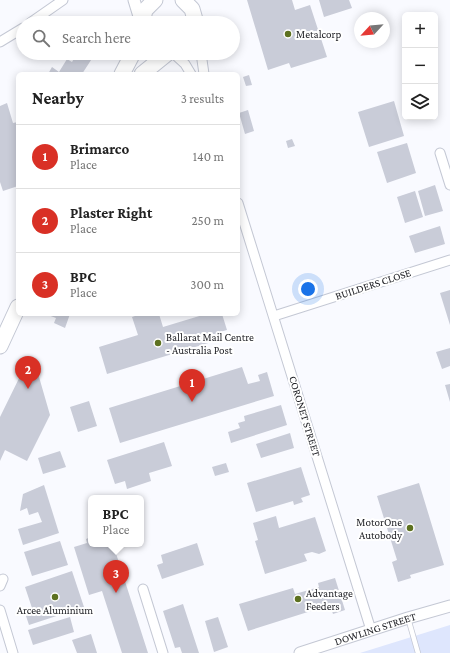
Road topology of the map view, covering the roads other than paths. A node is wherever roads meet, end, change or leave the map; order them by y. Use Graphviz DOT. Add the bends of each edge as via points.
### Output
graph roads {
  1 [pos="63,0"];
  2 [pos="134,0"];
  3 [pos="155,0"];
  4 [pos="183,0"];
  5 [pos="201,0"];
  6 [pos="40,16"];
  7 [pos="139,16"];
  8 [pos="143,16"];
  9 [pos="194,16"];
  10 [pos="197,16"];
  11 [pos="16,32"];
  12 [pos="0,42"];
  13 [pos="130,60"];
  14 [pos="159,60"];
  15 [pos="181,60"];
  16 [pos="202,60"];
  17 [pos="123,72"];
  18 [pos="144,72"];
  19 [pos="190,72"];
  20 [pos="204,72"];
  21 [pos="440,153"];
  22 [pos="450,185"];
  23 [pos="240,209"];
  24 [pos="450,260"];
  25 [pos="16,311"];
  26 [pos="274,316"];
  27 [pos="0,346"];
  28 [pos="143,589"];
  29 [pos="450,606"];
  30 [pos="0,610"];
  31 [pos="408,618"];
  32 [pos="371,630"];
  33 [pos="13,653"];
  34 [pos="163,653"];
  35 [pos="300,653"];
  36 [pos="418,653"];
  1 -- 6 [label="street"];
  2 -- 7 [label="street"];
  3 -- 8 [label="highway" via="145,10"];
  4 -- 9 [label="highway" via="190,6"];
  5 -- 10 [label="highway"];
  11 -- 12 [label="street"];
  13 -- 17 [label="highway"];
  14 -- 18 [label="highway"];
  15 -- 19 [label="street"];
  16 -- 20 [label="street"];
  21 -- 22 [label="street"];
  23 -- 26 [label="street, CORONET STREET"];
  24 -- 26 [label="street, BUILDERS CLOSE"];
  25 -- 27 [label="highway"];
  26 -- 32 [label="street, CORONET STREET"];
  28 -- 34 [label="street"];
  29 -- 31 [label="street, DOWLING STREET"];
  30 -- 33 [label="street"];
  31 -- 32 [label="street, DOWLING STREET"];
  31 -- 36 [label="lane"];
  32 -- 35 [label="street, DOWLING STREET"];
}
